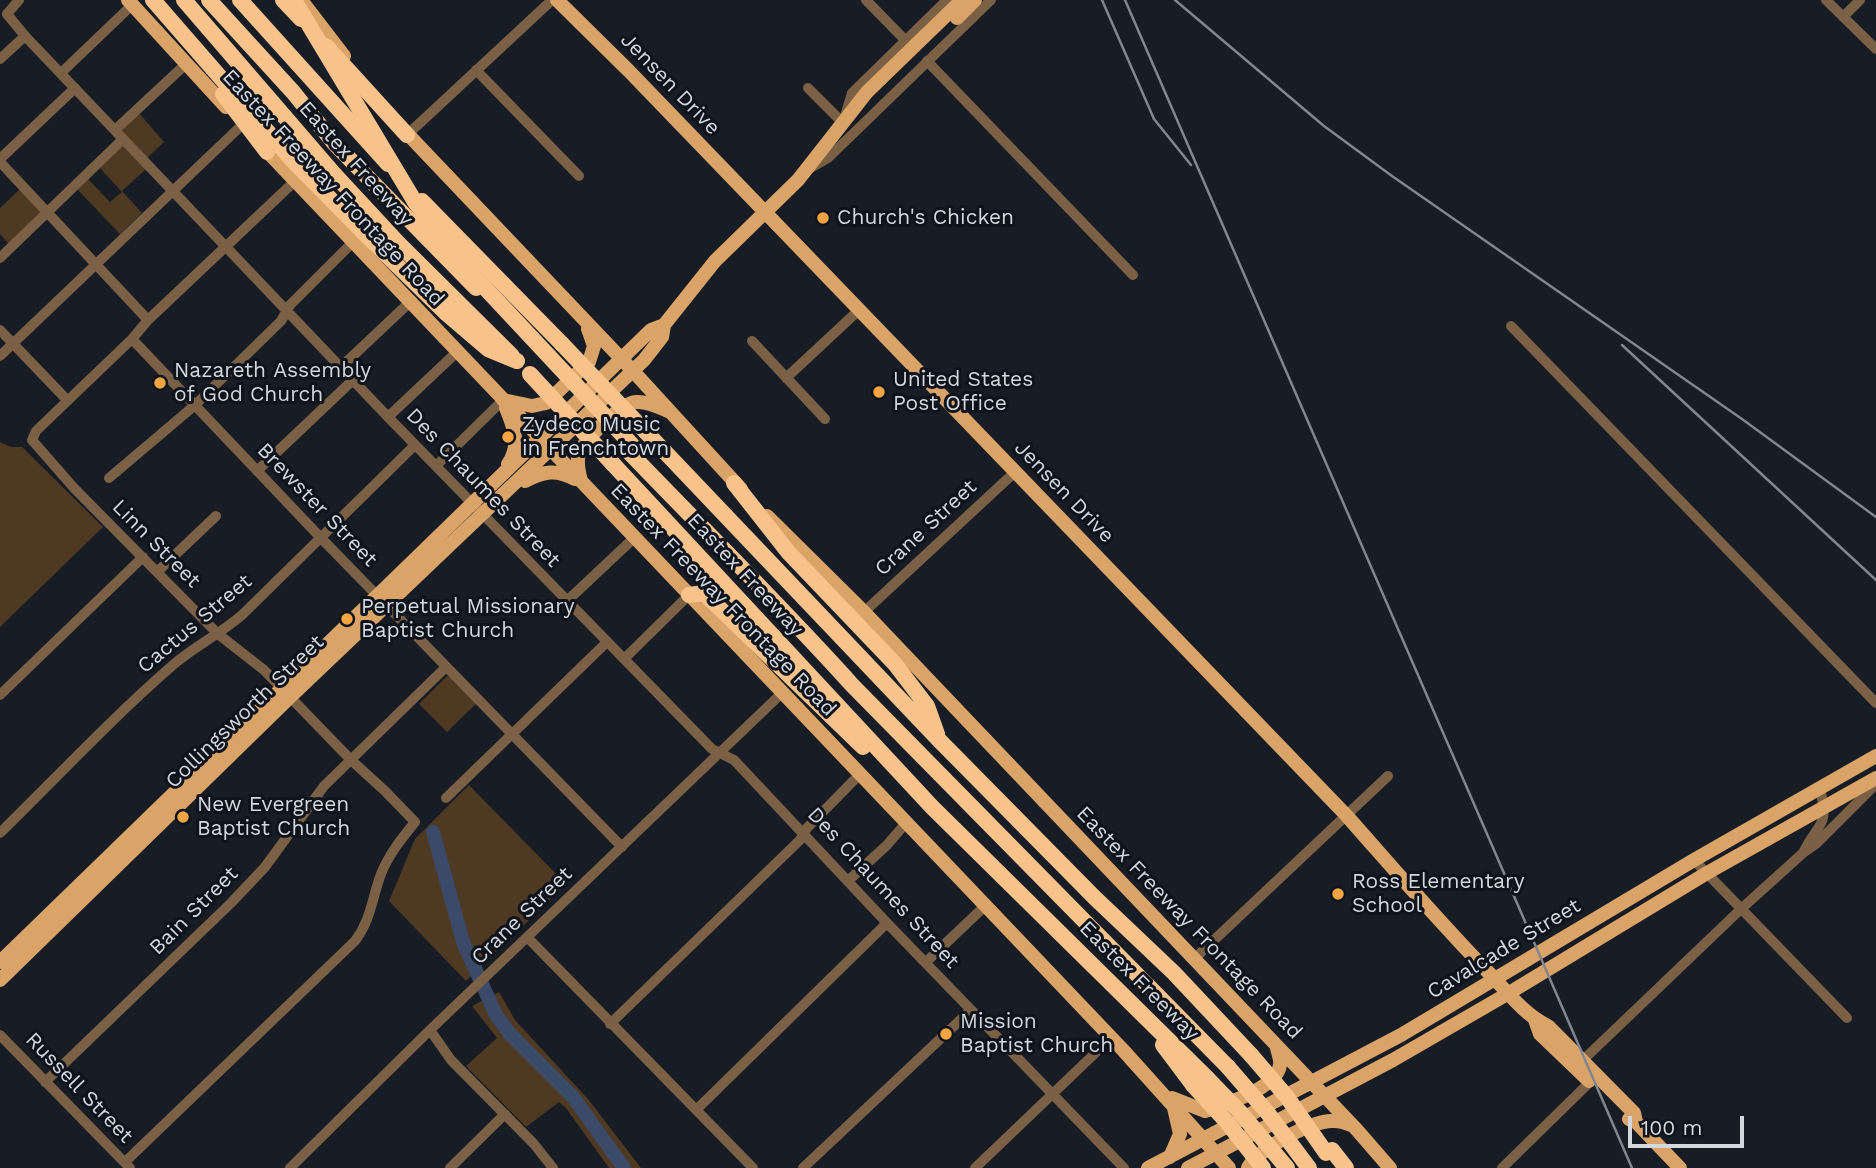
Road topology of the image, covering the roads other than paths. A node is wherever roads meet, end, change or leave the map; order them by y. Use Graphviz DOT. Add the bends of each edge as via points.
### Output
graph roads {
  1 [pos="152,0"];
  2 [pos="209,0"];
  3 [pos="220,0"];
  4 [pos="240,0"];
  5 [pos="283,0"];
  6 [pos="294,0"];
  7 [pos="301,0"];
  8 [pos="554,0"];
  9 [pos="866,0"];
  10 [pos="947,0"];
  11 [pos="962,0"];
  12 [pos="975,0"];
  13 [pos="991,0"];
  14 [pos="1826,0"];
  15 [pos="1860,0"];
  16 [pos="16,1"];
  17 [pos="186,2"];
  18 [pos="130,3"];
  19 [pos="1843,17"];
  20 [pos="25,36"];
  21 [pos="918,49"];
  22 [pos="1876,49"];
  23 [pos="0,59"];
  24 [pos="187,64"];
  25 [pos="476,70"];
  26 [pos="61,73"];
  27 [pos="75,88"];
  28 [pos="808,88"];
  29 [pos="843,123"];
  30 [pos="242,125"];
  31 [pos="115,130"];
  32 [pos="407,135"];
  33 [pos="123,139"];
  34 [pos="335,144"];
  35 [pos="267,152"];
  36 [pos="0,161"];
  37 [pos="806,170"];
  38 [pos="579,176"];
  39 [pos="295,181"];
  40 [pos="173,191"];
  41 [pos="48,212"];
  42 [pos="765,213"];
  43 [pos="353,242"];
  44 [pos="226,246"];
  45 [pos="0,258"];
  46 [pos="97,263"];
  47 [pos="473,275"];
  48 [pos="1133,275"];
  49 [pos="410,302"];
  50 [pos="859,310"];
  51 [pos="287,312"];
  52 [pos="148,320"];
  53 [pos="586,324"];
  54 [pos="664,325"];
  55 [pos="1511,326"];
  56 [pos="0,330"];
  57 [pos="132,339"];
  58 [pos="752,341"];
  59 [pos="13,343"];
  60 [pos="458,351"];
  61 [pos="0,356"];
  62 [pos="622,360"];
  63 [pos="517,361"];
  64 [pos="341,368"];
  65 [pos="633,371"];
  66 [pos="786,378"];
  67 [pos="353,380"];
  68 [pos="67,400"];
  69 [pos="503,400"];
  70 [pos="194,405"];
  71 [pos="670,411"];
  72 [pos="388,417"];
  73 [pos="825,419"];
  74 [pos="540,438"];
  75 [pos="415,445"];
  76 [pos="630,447"];
  77 [pos="550,450"];
  78 [pos="436,466"];
  79 [pos="257,471"];
  80 [pos="1015,472"];
  81 [pos="109,478"];
  82 [pos="498,478"];
  83 [pos="582,483"];
  84 [pos="734,483"];
  85 [pos="503,495"];
  86 [pos="477,509"];
  87 [pos="216,516"];
  88 [pos="634,537"];
  89 [pos="321,538"];
  90 [pos="143,557"];
  91 [pos="157,572"];
  92 [pos="689,595"];
  93 [pos="382,600"];
  94 [pos="567,601"];
  95 [pos="864,612"];
  96 [pos="218,634"];
  97 [pos="607,642"];
  98 [pos="624,659"];
  99 [pos="446,667"];
  100 [pos="286,692"];
  101 [pos="782,694"];
  102 [pos="0,695"];
  103 [pos="1876,703"];
  104 [pos="513,733"];
  105 [pos="939,740"];
  106 [pos="719,753"];
  107 [pos="1876,756"];
  108 [pos="351,760"];
  109 [pos="900,773"];
  110 [pos="860,774"];
  111 [pos="1388,776"];
  112 [pos="1876,778"];
  113 [pos="1876,784"];
  114 [pos="1819,788"];
  115 [pos="446,798"];
  116 [pos="1824,808"];
  117 [pos="1346,815"];
  118 [pos="906,823"];
  119 [pos="0,833"];
  120 [pos="805,833"];
  121 [pos="622,847"];
  122 [pos="1803,853"];
  123 [pos="1694,860"];
  124 [pos="1707,873"];
  125 [pos="849,880"];
  126 [pos="985,906"];
  127 [pos="1741,909"];
  128 [pos="887,923"];
  129 [pos="527,937"];
  130 [pos="1194,959"];
  131 [pos="0,962"];
  132 [pos="926,962"];
  133 [pos="1495,979"];
  134 [pos="0,981"];
  135 [pos="1509,993"];
  136 [pos="971,1010"];
  137 [pos="1847,1018"];
  138 [pos="1535,1020"];
  139 [pos="610,1024"];
  140 [pos="430,1030"];
  141 [pos="0,1035"];
  142 [pos="1401,1035"];
  143 [pos="1111,1038"];
  144 [pos="1276,1045"];
  145 [pos="1410,1050"];
  146 [pos="1582,1061"];
  147 [pos="1200,1082"];
  148 [pos="1311,1082"];
  149 [pos="1590,1082"];
  150 [pos="45,1083"];
  151 [pos="1054,1094"];
  152 [pos="1324,1096"];
  153 [pos="1169,1099"];
  154 [pos="696,1110"];
  155 [pos="505,1114"];
  156 [pos="1636,1122"];
  157 [pos="1352,1125"];
  158 [pos="1204,1139"];
  159 [pos="1329,1151"];
  160 [pos="1217,1153"];
  161 [pos="1170,1157"];
  162 [pos="128,1165"];
  163 [pos="290,1168"];
  164 [pos="450,1168"];
  165 [pos="553,1168"];
  166 [pos="753,1168"];
  167 [pos="803,1168"];
  168 [pos="975,1168"];
  169 [pos="1124,1168"];
  170 [pos="1148,1168"];
  171 [pos="1188,1168"];
  172 [pos="1229,1168"];
  173 [pos="1248,1168"];
  174 [pos="1263,1168"];
  175 [pos="1287,1168"];
  176 [pos="1309,1168"];
  177 [pos="1337,1168"];
  178 [pos="1346,1168"];
  179 [pos="1390,1168"];
  180 [pos="1502,1168"];
  181 [pos="1680,1168"];
  1 -- 35 [label="highway"];
  1 -- 63 [label="highway" via="294,162 447,314 488,349"];
  2 -- 34 [label="highway"];
  3 -- 47 [label="highway, Eastex Freeway, bridge"];
  4 -- 105 [label="highway, Eastex Freeway, bridge" via="418,197"];
  5 -- 32 [label="highway"];
  6 -- 47 [label="highway, bridge" via="397,175"];
  7 -- 32 [label="main road, Eastex Freeway Frontage Road"];
  8 -- 25 [label="street"];
  8 -- 42 [label="main road, Jensen Drive"];
  9 -- 21 [label="street"];
  10 -- 21 [label="street, Collingsworth Street"];
  11 -- 21 [label="main road, Collingsworth Street"];
  12 -- 21 [label="main road, Collingsworth Street"];
  13 -- 21 [label="street, Collingsworth Street"];
  14 -- 19 [label="street"];
  15 -- 19 [label="street"];
  16 -- 20 [label="street, Des Chaumes Street" via="7,14"];
  17 -- 34 [label="highway" via="217,18"];
  17 -- 63 [label="highway, Eastex Freeway" via="334,174"];
  18 -- 24 [label="main road, Eastex Freeway Frontage Road"];
  18 -- 26 [label="street"];
  19 -- 22 [label="street"];
  20 -- 23 [label="street"];
  20 -- 26 [label="street, Des Chaumes Street"];
  21 -- 29 [label="main road, Collingsworth Street" via="867,92"];
  21 -- 37 [label="street, Collingsworth Street" via="828,158"];
  21 -- 48 [label="street"];
  24 -- 30 [label="main road, Eastex Freeway Frontage Road"];
  24 -- 31 [label="street"];
  25 -- 32 [label="street"];
  25 -- 38 [label="street"];
  26 -- 27 [label="street, Des Chaumes Street"];
  27 -- 31 [label="street, Des Chaumes Street"];
  27 -- 36 [label="street"];
  28 -- 29 [label="street"];
  29 -- 37 [label="main road, Collingsworth Street"];
  30 -- 35 [label="main road, Eastex Freeway Frontage Road"];
  30 -- 40 [label="street"];
  31 -- 33 [label="street, Des Chaumes Street"];
  32 -- 53 [label="main road, Eastex Freeway Frontage Road"];
  33 -- 40 [label="street, Des Chaumes Street"];
  33 -- 41 [label="street"];
  34 -- 76 [label="highway"];
  35 -- 39 [label="main road, Eastex Freeway Frontage Road"];
  36 -- 41 [label="street"];
  37 -- 42 [label="main road, Collingsworth Street"];
  39 -- 43 [label="main road, Eastex Freeway Frontage Road"];
  39 -- 44 [label="street"];
  40 -- 44 [label="street, Des Chaumes Street"];
  40 -- 46 [label="street"];
  41 -- 45 [label="street"];
  41 -- 46 [label="street"];
  42 -- 50 [label="main road, Jensen Drive"];
  42 -- 54 [label="main road, Collingsworth Street" via="715,261"];
  43 -- 49 [label="main road, Eastex Freeway Frontage Road"];
  43 -- 51 [label="street"];
  44 -- 51 [label="street, Des Chaumes Street"];
  44 -- 52 [label="street"];
  46 -- 52 [label="street"];
  46 -- 59 [label="street"];
  47 -- 76 [label="highway, Eastex Freeway, bridge"];
  49 -- 60 [label="main road, Eastex Freeway Frontage Road"];
  49 -- 64 [label="street"];
  50 -- 66 [label="street"];
  50 -- 80 [label="main road, Jensen Drive"];
  51 -- 64 [label="street, Des Chaumes Street"];
  51 -- 70 [label="street"];
  52 -- 57 [label="street"];
  53 -- 62 [label="main road, Eastex Freeway Frontage Road"];
  53 -- 69 [label="main road" via="594,346 589,362 546,403 533,406"];
  54 -- 62 [label="main road, Collingsworth Street" via="651,330"];
  54 -- 65 [label="main road, Collingsworth Street" via="662,337"];
  55 -- 103 [label="street"];
  56 -- 59 [label="street"];
  57 -- 68 [label="street"];
  57 -- 70 [label="street, Brewster Street"];
  58 -- 66 [label="street"];
  59 -- 61 [label="street"];
  59 -- 68 [label="street"];
  60 -- 69 [label="main road, Eastex Freeway Frontage Road"];
  60 -- 72 [label="street"];
  62 -- 65 [label="main road, Eastex Freeway Frontage Road"];
  62 -- 74 [label="main road, Collingsworth Street"];
  63 -- 109 [label="highway, Eastex Freeway, bridge"];
  64 -- 67 [label="street, Des Chaumes Street"];
  65 -- 71 [label="main road, Eastex Freeway Frontage Road"];
  65 -- 77 [label="main road, Collingsworth Street"];
  66 -- 73 [label="street"];
  67 -- 72 [label="street, Des Chaumes Street"];
  67 -- 79 [label="street"];
  68 -- 90 [label="street, Linn Street" via="32,440"];
  69 -- 74 [label="main road, Eastex Freeway Frontage Road"];
  69 -- 78 [label="street"];
  69 -- 82 [label="main road" via="516,443"];
  70 -- 79 [label="street, Brewster Street"];
  70 -- 81 [label="street"];
  71 -- 83 [label="main road" via="636,402 616,412 579,452"];
  71 -- 84 [label="main road, Eastex Freeway Frontage Road"];
  72 -- 75 [label="street, Des Chaumes Street"];
  74 -- 77 [label="main road, Eastex Freeway Frontage Road"];
  74 -- 82 [label="main road, Collingsworth Street"];
  75 -- 78 [label="street, Des Chaumes Street"];
  75 -- 89 [label="street, Cactus Street"];
  76 -- 176 [label="highway, bridge" via="852,685 1228,1066"];
  77 -- 83 [label="main road, Eastex Freeway Frontage Road"];
  77 -- 85 [label="main road, Collingsworth Street"];
  78 -- 86 [label="street, Des Chaumes Street"];
  79 -- 89 [label="street, Brewster Street"];
  80 -- 95 [label="street, Crane Street"];
  80 -- 117 [label="main road, Jensen Drive"];
  82 -- 86 [label="main road, Collingsworth Street"];
  83 -- 85 [label="main road" via="549,471"];
  83 -- 88 [label="main road, Eastex Freeway Frontage Road"];
  84 -- 95 [label="main road, Eastex Freeway Frontage Road"];
  84 -- 105 [label="highway" via="789,553 895,664 927,706"];
  85 -- 86 [label="main road, Collingsworth Street"];
  86 -- 93 [label="main road, Collingsworth Street"];
  86 -- 94 [label="street, Des Chaumes Street"];
  87 -- 91 [label="street"];
  88 -- 92 [label="main road, Eastex Freeway Frontage Road"];
  88 -- 94 [label="street"];
  89 -- 93 [label="street, Brewster Street"];
  89 -- 96 [label="street, Cactus Street"];
  90 -- 91 [label="street, Linn Street"];
  90 -- 102 [label="street"];
  91 -- 96 [label="street, Linn Street"];
  92 -- 98 [label="street"];
  92 -- 101 [label="main road, Eastex Freeway Frontage Road"];
  92 -- 109 [label="highway" via="704,593 878,761"];
  93 -- 99 [label="street, Brewster Street"];
  93 -- 100 [label="main road, Collingsworth Street"];
  94 -- 97 [label="street, Des Chaumes Street"];
  95 -- 130 [label="main road, Eastex Freeway Frontage Road"];
  96 -- 100 [label="street, Linn Street"];
  96 -- 119 [label="street, Cactus Street" via="173,665"];
  97 -- 98 [label="street, Des Chaumes Street"];
  97 -- 104 [label="street"];
  98 -- 106 [label="street, Des Chaumes Street"];
  99 -- 104 [label="street, Brewster Street"];
  99 -- 108 [label="street, Bain Street"];
  100 -- 108 [label="street, Linn Street"];
  100 -- 131 [label="main road, Collingsworth Street"];
  100 -- 134 [label="main road, Collingsworth Street"];
  101 -- 106 [label="street, Crane Street"];
  101 -- 110 [label="main road, Eastex Freeway Frontage Road"];
  104 -- 115 [label="street"];
  104 -- 121 [label="street, Brewster Street"];
  105 -- 159 [label="highway, Eastex Freeway, bridge" via="1174,973 1251,1055"];
  106 -- 120 [label="street, Des Chaumes Street" via="734,760"];
  106 -- 121 [label="street, Crane Street"];
  107 -- 114 [label="main road, Cavalcade Street"];
  108 -- 150 [label="street, Bain Street" via="324,786 265,867 231,903"];
  108 -- 162 [label="street, Linn Street" via="415,822 381,873 368,921 355,941"];
  109 -- 147 [label="highway, Eastex Freeway" via="1134,1006"];
  110 -- 118 [label="main road, Eastex Freeway Frontage Road"];
  110 -- 120 [label="street"];
  111 -- 117 [label="street"];
  112 -- 116 [label="main road, Cavalcade Street"];
  113 -- 122 [label="street"];
  114 -- 116 [label="street"];
  114 -- 123 [label="main road, Cavalcade Street"];
  116 -- 122 [label="street" via="1821,827"];
  116 -- 124 [label="main road, Cavalcade Street"];
  117 -- 130 [label="street"];
  117 -- 133 [label="main road, Jensen Drive"];
  118 -- 125 [label="street"];
  118 -- 126 [label="main road, Eastex Freeway Frontage Road"];
  120 -- 125 [label="street, Des Chaumes Street"];
  120 -- 139 [label="street"];
  121 -- 129 [label="street, Crane Street"];
  122 -- 127 [label="street"];
  123 -- 124 [label="street"];
  123 -- 133 [label="main road, Cavalcade Street"];
  124 -- 127 [label="street"];
  124 -- 135 [label="main road, Cavalcade Street"];
  125 -- 128 [label="street, Des Chaumes Street"];
  126 -- 132 [label="street"];
  126 -- 143 [label="main road, Eastex Freeway Frontage Road"];
  127 -- 137 [label="street"];
  127 -- 146 [label="street"];
  128 -- 132 [label="street, Des Chaumes Street"];
  128 -- 154 [label="street"];
  129 -- 139 [label="street"];
  129 -- 140 [label="street, Crane Street"];
  130 -- 144 [label="main road, Eastex Freeway Frontage Road"];
  132 -- 136 [label="street, Des Chaumes Street"];
  133 -- 135 [label="main road, Jensen Drive"];
  133 -- 142 [label="main road, Cavalcade Street"];
  135 -- 138 [label="main road, Jensen Drive"];
  135 -- 145 [label="main road, Cavalcade Street"];
  136 -- 151 [label="street, Des Chaumes Street"];
  136 -- 167 [label="street"];
  138 -- 146 [label="main road, Jensen Drive" via="1548,1026"];
  138 -- 149 [label="main road, Jensen Drive" via="1540,1034"];
  139 -- 154 [label="street"];
  140 -- 155 [label="street" via="451,1060"];
  140 -- 163 [label="street, Crane Street"];
  141 -- 150 [label="street, Russell Street"];
  142 -- 145 [label="main road"];
  142 -- 148 [label="main road, Cavalcade Street"];
  143 -- 151 [label="street"];
  143 -- 153 [label="main road, Eastex Freeway Frontage Road"];
  144 -- 148 [label="main road, Eastex Freeway Frontage Road"];
  144 -- 153 [label="main road" via="1280,1064 1275,1076 1233,1102 1205,1111"];
  145 -- 152 [label="main road, Cavalcade Street"];
  146 -- 156 [label="main road, Jensen Drive" via="1634,1114"];
  147 -- 174 [label="highway, bridge"];
  147 -- 175 [label="highway, Eastex Freeway, bridge" via="1240,1112"];
  148 -- 152 [label="main road, Eastex Freeway Frontage Road"];
  148 -- 158 [label="main road, Cavalcade Street"];
  149 -- 156 [label="main road, Jensen Drive"];
  149 -- 180 [label="street"];
  150 -- 162 [label="street, Russell Street"];
  151 -- 168 [label="street"];
  151 -- 169 [label="street, Des Chaumes Street"];
  152 -- 157 [label="main road, Eastex Freeway Frontage Road"];
  152 -- 160 [label="main road, Cavalcade Street"];
  153 -- 158 [label="main road, Eastex Freeway Frontage Road"];
  153 -- 161 [label="main road" via="1180,1123"];
  154 -- 166 [label="street"];
  155 -- 164 [label="street"];
  155 -- 165 [label="street"];
  156 -- 181 [label="main road, Jensen Drive"];
  157 -- 173 [label="main road" via="1334,1120 1315,1124 1259,1153"];
  157 -- 179 [label="main road, Eastex Freeway Frontage Road"];
  158 -- 160 [label="main road, Eastex Freeway Frontage Road"];
  158 -- 161 [label="main road, Cavalcade Street"];
  159 -- 177 [label="highway, Eastex Freeway"];
  159 -- 178 [label="highway"];
  160 -- 171 [label="main road, Cavalcade Street"];
  160 -- 172 [label="main road, Eastex Freeway Frontage Road"];
  161 -- 170 [label="main road, Cavalcade Street"];
}
